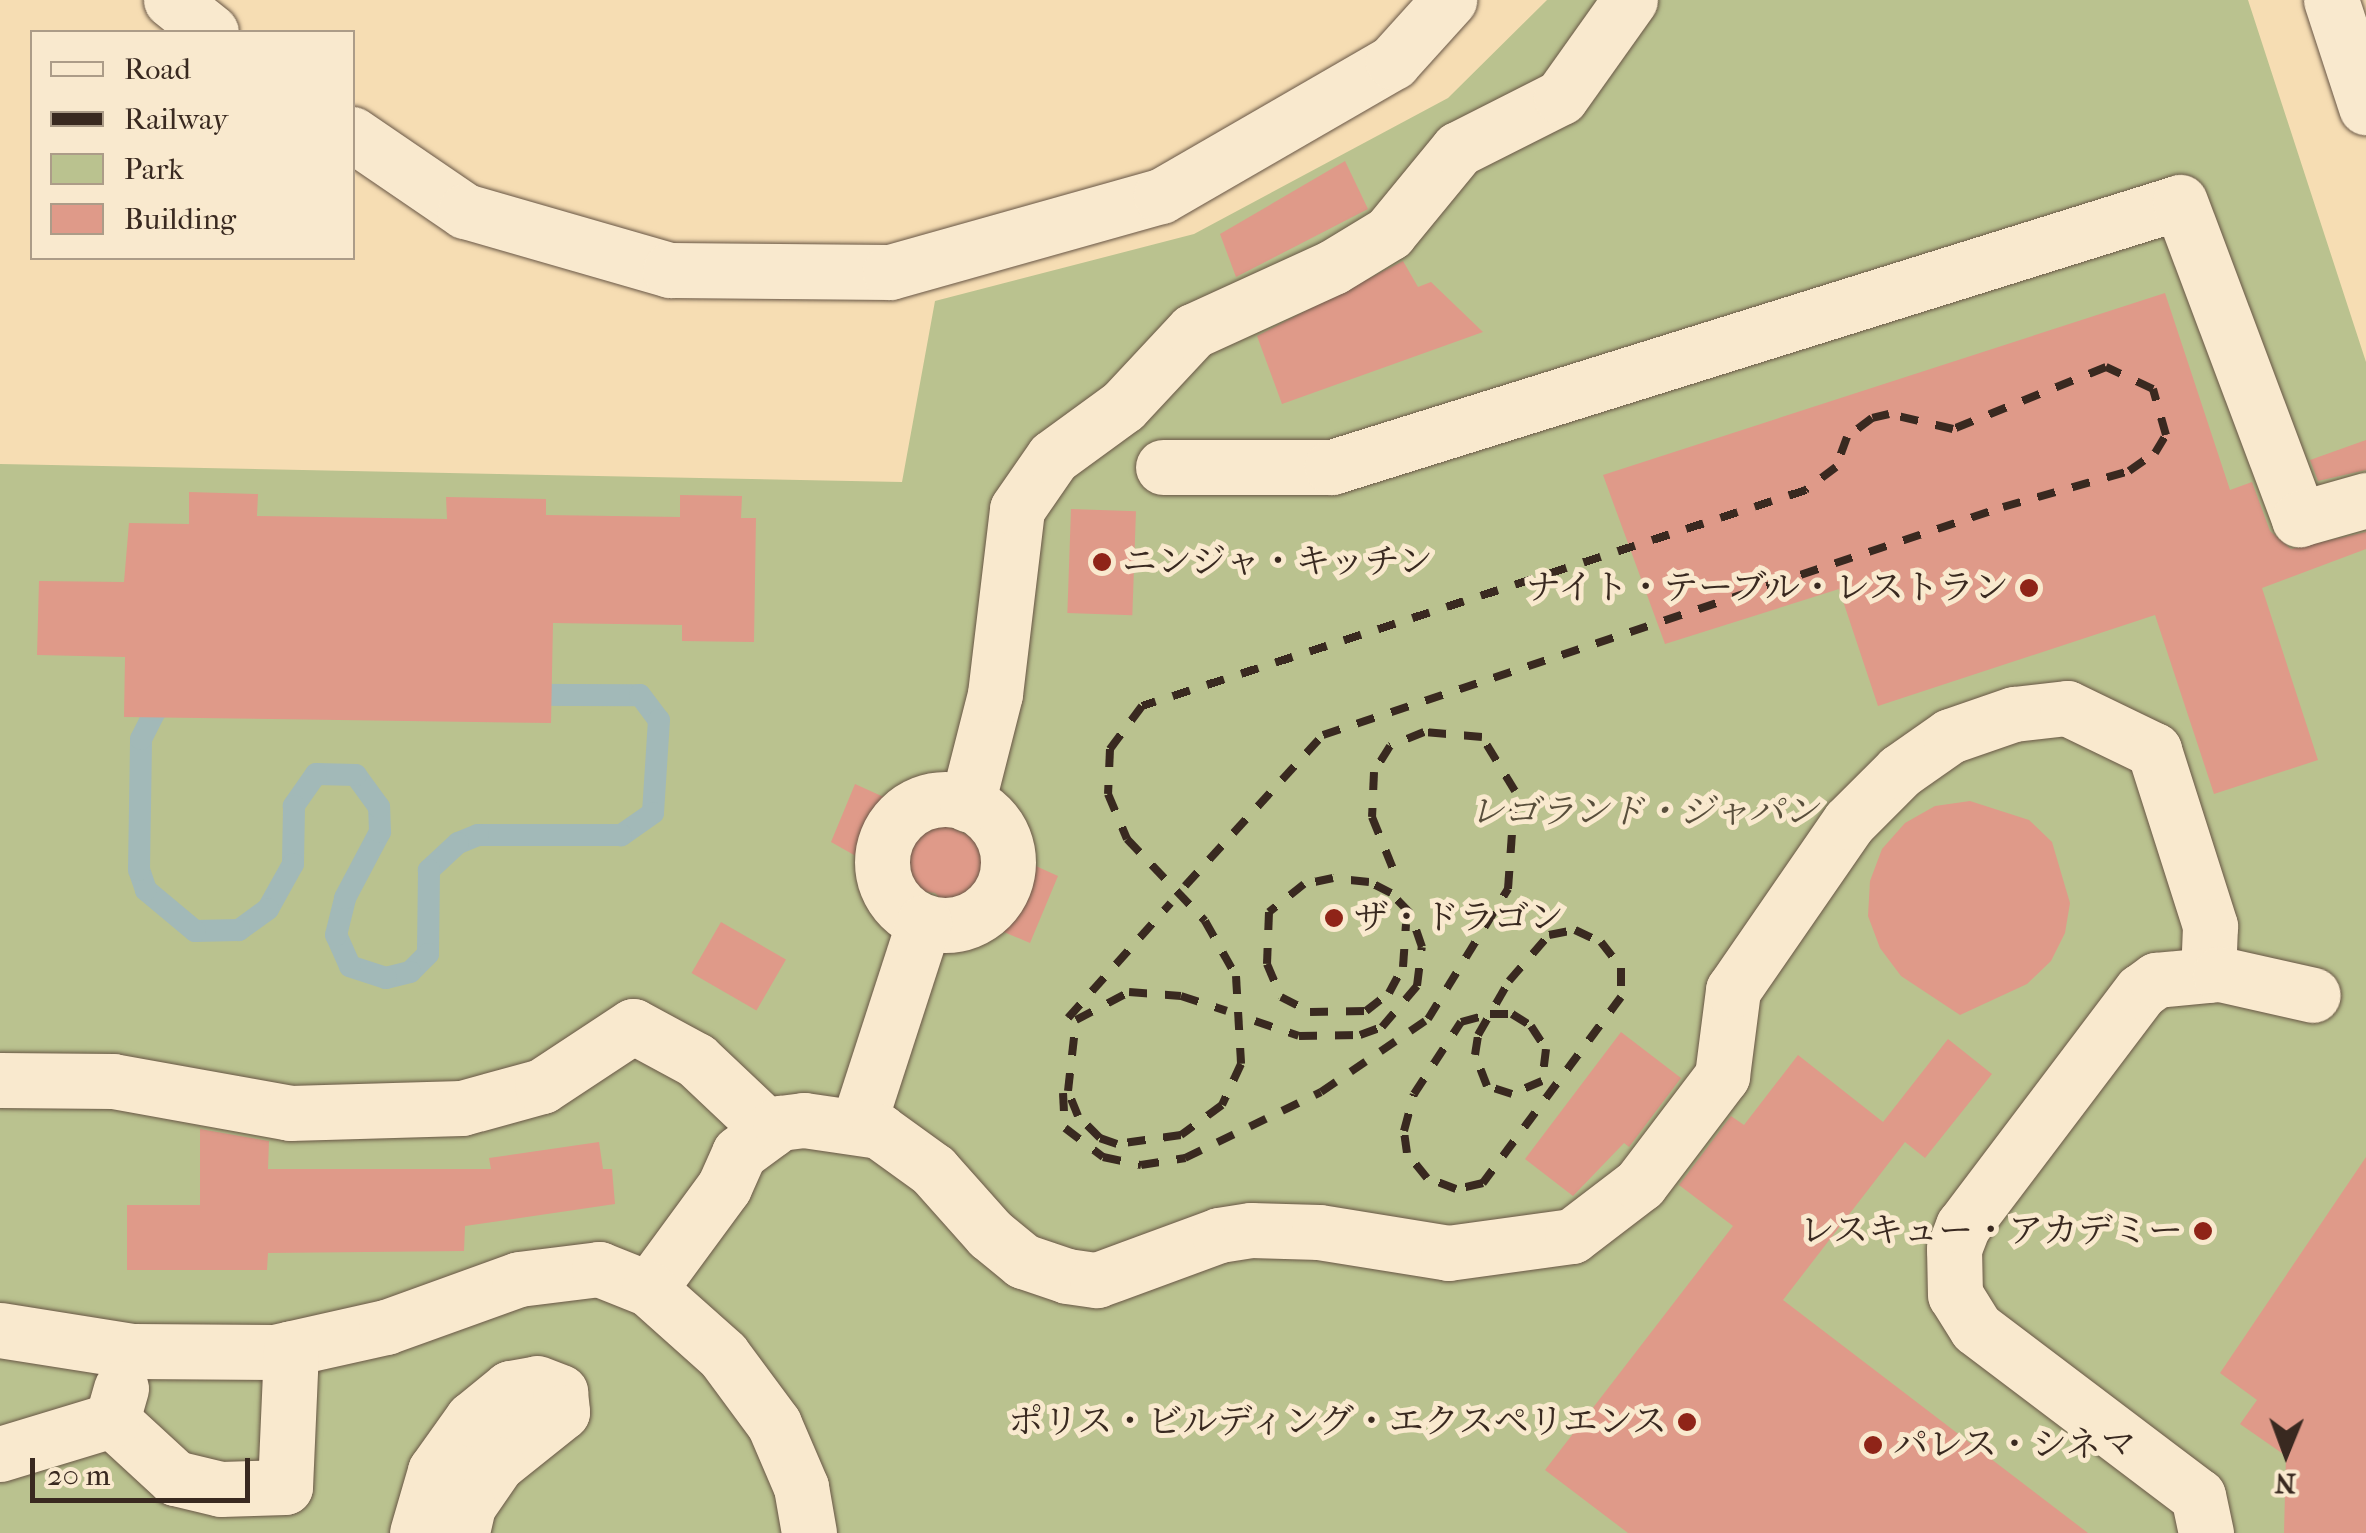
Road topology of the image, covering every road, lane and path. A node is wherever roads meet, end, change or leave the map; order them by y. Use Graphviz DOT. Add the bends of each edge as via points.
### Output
graph roads {
  1 [pos="171,0"];
  2 [pos="1449,0"];
  3 [pos="1630,0"];
  4 [pos="2331,0"];
  5 [pos="208,30"];
  6 [pos="2366,107"];
  7 [pos="355,136"];
  8 [pos="1163,466"];
  9 [pos="2366,500"];
  10 [pos="967,804"];
  11 [pos="924,922"];
  12 [pos="2208,975"];
  13 [pos="2313,995"];
  14 [pos="0,1080"];
  15 [pos="858,1126"];
  16 [pos="770,1130"];
  17 [pos="649,1288"];
  18 [pos="0,1330"];
  19 [pos="291,1348"];
  20 [pos="122,1349"];
  21 [pos="112,1420"];
  22 [pos="0,1454"];
  23 [pos="418,1533"];
  24 [pos="462,1533"];
  25 [pos="809,1533"];
  26 [pos="2206,1533"];
  1 -- 5 [label="street"];
  2 -- 7 [label="street" via="1393,62 1161,196 890,272 670,270 465,210"];
  3 -- 10 [label="street" via="1561,97 1458,150 1389,233 1333,267 1193,331 1123,406 1052,457 1018,510 995,694"];
  4 -- 6 [label="street"];
  8 -- 9 [label="street" via="1332,467 2180,202 2299,520"];
  10 -- 11 [label="street" via="1004,840 1006,880 982,913 964,923"];
  10 -- 11 [label="street" via="918,804 888,834 882,854 891,896"];
  11 -- 15 [label="street"];
  12 -- 13 [label="street" via="2272,981"];
  12 -- 15 [label="street" via="2210,926 2154,750 2067,708 2014,714 1950,736 1900,771 1850,822 1733,990 1722,1076 1640,1184 1572,1236 1448,1254 1319,1232 1251,1230 1097,1280 1066,1276 1024,1261 933,1170 878,1131"];
  12 -- 26 [label="street" via="2156,980 2120,1013 1963,1226 1952,1273 1961,1310 1976,1328 2198,1496"];
  14 -- 16 [label="street" via="114,1081 290,1113 462,1108 542,1086 634,1026 696,1060"];
  15 -- 16 [label="street" via="804,1120"];
  16 -- 17 [label="street" via="739,1153 724,1187"];
  17 -- 19 [label="street" via="599,1269 555,1271 386,1327"];
  17 -- 25 [label="street" via="724,1355 774,1424 801,1487"];
  18 -- 20 [label="street"];
  19 -- 20 [label="street" via="198,1354"];
  19 -- 21 [label="street" via="285,1487 221,1490 175,1478"];
  20 -- 21 [label="street" via="121,1406"];
  21 -- 22 [label="street"];
  23 -- 24 [label="street" via="435,1471 472,1419 510,1388 536,1384 560,1392 562,1412 497,1464 468,1506"];
}
